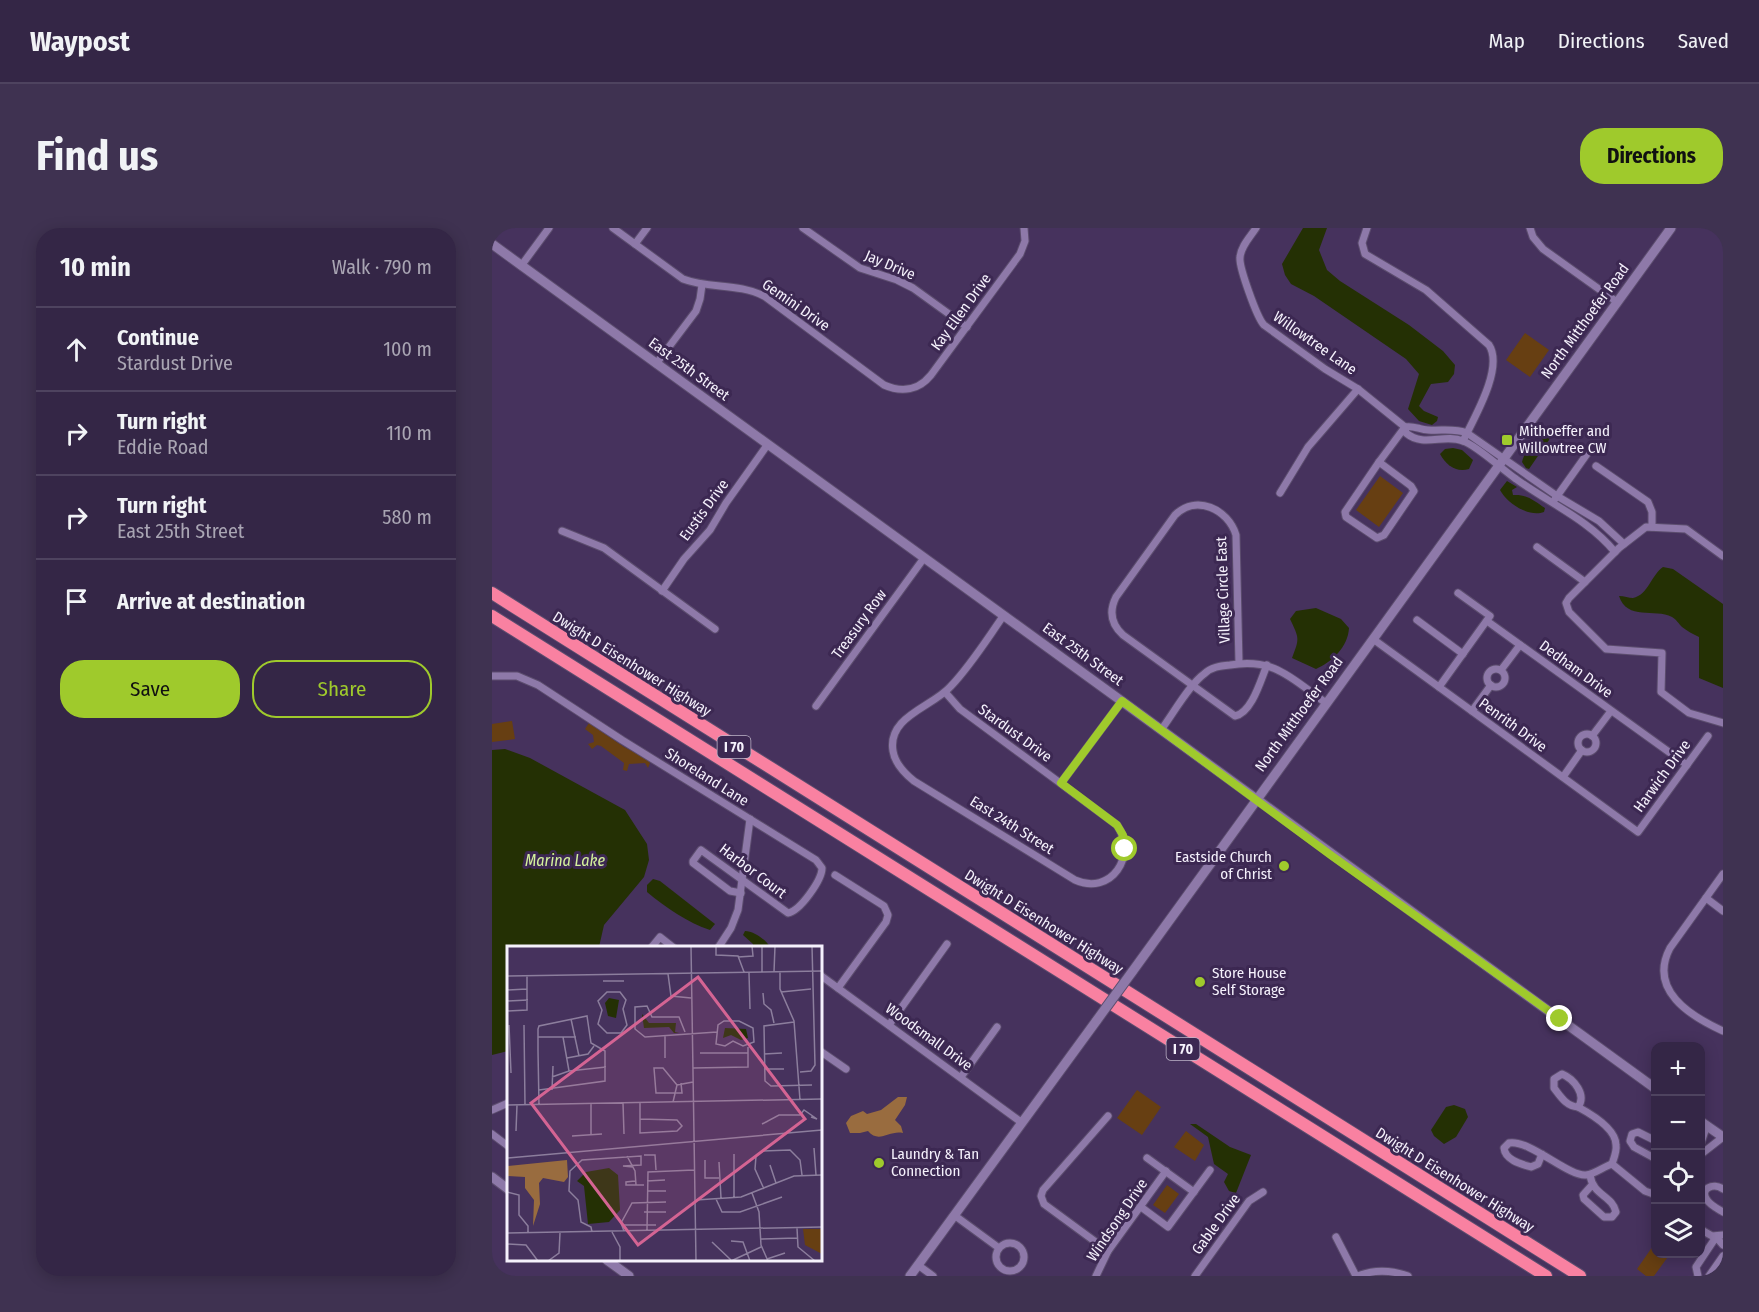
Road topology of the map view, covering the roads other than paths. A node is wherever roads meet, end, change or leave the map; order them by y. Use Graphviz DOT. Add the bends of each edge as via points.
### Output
graph roads {
  1 [pos="549,228"];
  2 [pos="613,228"];
  3 [pos="647,228"];
  4 [pos="803,228"];
  5 [pos="1024,228"];
  6 [pos="1256,228"];
  7 [pos="1367,228"];
  8 [pos="1530,228"];
  9 [pos="1671,228"];
  10 [pos="492,244"];
  11 [pos="635,244"];
  12 [pos="521,266"];
  13 [pos="702,285"];
  14 [pos="1617,303"];
  15 [pos="967,327"];
  16 [pos="656,364"];
  17 [pos="896,389"];
  18 [pos="1358,389"];
  19 [pos="1405,427"];
  20 [pos="1467,433"];
  21 [pos="1463,441"];
  22 [pos="768,444"];
  23 [pos="1587,454"];
  24 [pos="1504,457"];
  25 [pos="1379,462"];
  26 [pos="1498,466"];
  27 [pos="1596,466"];
  28 [pos="1280,493"];
  29 [pos="1557,495"];
  30 [pos="1551,503"];
  31 [pos="1652,527"];
  32 [pos="562,531"];
  33 [pos="1537,547"];
  34 [pos="1619,548"];
  35 [pos="1723,556"];
  36 [pos="924,558"];
  37 [pos="1585,582"];
  38 [pos="662,591"];
  39 [pos="492,593"];
  40 [pos="1458,593"];
  41 [pos="1004,615"];
  42 [pos="492,616"];
  43 [pos="1417,620"];
  44 [pos="1486,621"];
  45 [pos="715,630"];
  46 [pos="1373,639"];
  47 [pos="1520,645"];
  48 [pos="1463,654"];
  49 [pos="1239,663"];
  50 [pos="1266,665"];
  51 [pos="1501,670"];
  52 [pos="492,676"];
  53 [pos="1491,685"];
  54 [pos="1193,686"];
  55 [pos="1439,687"];
  56 [pos="945,692"];
  57 [pos="1122,701"];
  58 [pos="1326,703"];
  59 [pos="816,706"];
  60 [pos="1472,711"];
  61 [pos="1611,711"];
  62 [pos="1723,723"];
  63 [pos="1161,730"];
  64 [pos="1592,736"];
  65 [pos="1708,736"];
  66 [pos="1582,750"];
  67 [pos="1687,765"];
  68 [pos="1563,777"];
  69 [pos="1061,783"];
  70 [pos="1256,799"];
  71 [pos="750,819"];
  72 [pos="1638,832"];
  73 [pos="1115,873"];
  74 [pos="1723,874"];
  75 [pos="835,875"];
  76 [pos="742,880"];
  77 [pos="741,893"];
  78 [pos="1706,898"];
  79 [pos="1723,910"];
  80 [pos="792,912"];
  81 [pos="947,945"];
  82 [pos="653,946"];
  83 [pos="671,946"];
  84 [pos="719,946"];
  85 [pos="822,976"];
  86 [pos="838,988"];
  87 [pos="889,1025"];
  88 [pos="997,1027"];
  89 [pos="1723,1030"];
  90 [pos="822,1052"];
  91 [pos="846,1069"];
  92 [pos="961,1077"];
  93 [pos="1651,1085"];
  94 [pos="507,1103"];
  95 [pos="1578,1107"];
  96 [pos="492,1110"];
  97 [pos="1108,1116"];
  98 [pos="1022,1122"];
  99 [pos="1705,1124"];
  100 [pos="492,1134"];
  101 [pos="1723,1137"];
  102 [pos="1651,1138"];
  103 [pos="1616,1143"];
  104 [pos="507,1145"];
  105 [pos="1637,1149"];
  106 [pos="1705,1152"];
  107 [pos="1542,1154"];
  108 [pos="1651,1156"];
  109 [pos="1147,1158"];
  110 [pos="1612,1164"];
  111 [pos="1210,1170"];
  112 [pos="1166,1171"];
  113 [pos="1590,1175"];
  114 [pos="492,1177"];
  115 [pos="1592,1185"];
  116 [pos="507,1188"];
  117 [pos="1723,1189"];
  118 [pos="1194,1192"];
  119 [pos="1263,1192"];
  120 [pos="1651,1193"];
  121 [pos="1141,1207"];
  122 [pos="1723,1212"];
  123 [pos="954,1215"];
  124 [pos="1705,1232"];
  125 [pos="1720,1236"];
  126 [pos="1336,1237"];
  127 [pos="1723,1245"];
  128 [pos="999,1248"];
  129 [pos="1108,1251"];
  130 [pos="1723,1256"];
  131 [pos="608,1261"];
  132 [pos="918,1265"];
  133 [pos="1098,1275"];
  134 [pos="629,1276"];
  135 [pos="910,1276"];
  136 [pos="933,1276"];
  137 [pos="1195,1276"];
  138 [pos="1357,1276"];
  139 [pos="1408,1276"];
  140 [pos="1546,1276"];
  141 [pos="1580,1276"];
  142 [pos="1698,1276"];
  143 [pos="1709,1276"];
  1 -- 12 [label="street"];
  2 -- 11 [label="street, Gemini Drive"];
  3 -- 11 [label="street"];
  4 -- 15 [label="street, Jay Drive" via="850,262 913,288"];
  5 -- 15 [label="street, Kay Ellen Drive" via="1020,254"];
  6 -- 18 [label="street, Willowtree Lane" via="1240,261 1260,321"];
  7 -- 20 [label="street" via="1362,243 1365,254 1426,290 1492,350 1487,390"];
  8 -- 14 [label="street" via="1543,249"];
  9 -- 14 [label="street, North Mitthoefer Road"];
  10 -- 12 [label="street, East 25th Street"];
  11 -- 13 [label="street, Gemini Drive" via="683,279"];
  12 -- 16 [label="street, East 25th Street"];
  13 -- 16 [label="street" via="697,310"];
  13 -- 17 [label="street, Gemini Drive" via="749,289 764,296 880,382"];
  14 -- 24 [label="street, North Mitthoefer Road"];
  15 -- 17 [label="street, Kay Ellen Drive" via="926,381 910,389"];
  16 -- 22 [label="street, East 25th Street"];
  18 -- 19 [label="street, Willowtree Lane"];
  18 -- 28 [label="street" via="1308,447"];
  19 -- 20 [label="street"];
  19 -- 21 [label="street, Willowtree Lane" via="1406,433 1417,440"];
  19 -- 25 [label="street"];
  20 -- 21 [label="street"];
  20 -- 24 [label="street"];
  21 -- 26 [label="street"];
  22 -- 36 [label="street, East 25th Street"];
  22 -- 38 [label="street, Eustis Drive" via="710,530"];
  23 -- 29 [label="street"];
  24 -- 26 [label="street, North Mitthoefer Road"];
  24 -- 29 [label="street"];
  25 -- 25 [label="street" via="1345,512 1346,517 1377,538 1384,535 1414,491"];
  26 -- 30 [label="street"];
  26 -- 46 [label="street, North Mitthoefer Road"];
  27 -- 31 [label="street" via="1648,502"];
  29 -- 30 [label="street"];
  29 -- 34 [label="street" via="1599,521"];
  30 -- 34 [label="street"];
  31 -- 34 [label="street" via="1646,527"];
  31 -- 35 [label="street" via="1689,531"];
  32 -- 38 [label="street" via="604,548"];
  33 -- 37 [label="street"];
  34 -- 37 [label="street"];
  36 -- 41 [label="street, East 25th Street"];
  36 -- 59 [label="street, Treasury Row"];
  37 -- 62 [label="street" via="1566,602 1567,609 1606,650 1662,653 1661,692 1689,713"];
  38 -- 45 [label="street"];
  39 -- 141 [label="highway, Dwight D Eisenhower Highway / I 70"];
  40 -- 44 [label="street, Dedham Drive" via="1490,616"];
  41 -- 56 [label="street"];
  41 -- 57 [label="street, East 25th Street"];
  42 -- 140 [label="highway, I 70"];
  43 -- 48 [label="street"];
  44 -- 47 [label="street, Dedham Drive"];
  44 -- 48 [label="street"];
  46 -- 55 [label="street, Penrith Drive"];
  46 -- 58 [label="street, North Mitthoefer Road"];
  47 -- 51 [label="street"];
  47 -- 61 [label="street, Dedham Drive"];
  48 -- 55 [label="street"];
  49 -- 50 [label="street"];
  49 -- 54 [label="street" via="1209,670"];
  49 -- 54 [label="street, Village Circle East" via="1236,535 1232,524 1220,514 1208,506 1194,504 1175,515 1116,597 1112,613 1115,627 1123,635"];
  50 -- 54 [label="street" via="1253,698 1238,716"];
  50 -- 58 [label="street" via="1282,671"];
  51 -- 53 [label="street" via="1489,673"];
  51 -- 53 [label="street" via="1505,675 1503,684"];
  52 -- 71 [label="street, Shoreland Lane" via="512,675 529,680"];
  53 -- 60 [label="street"];
  54 -- 63 [label="street"];
  55 -- 60 [label="street, Penrith Drive"];
  56 -- 69 [label="street, Stardust Drive" via="960,709"];
  56 -- 73 [label="street, East 24th Street" via="897,729 892,749 900,768 914,781 1075,880 1097,883"];
  57 -- 63 [label="street, East 25th Street"];
  57 -- 69 [label="street"];
  58 -- 70 [label="street, North Mitthoefer Road"];
  60 -- 68 [label="street, Penrith Drive"];
  61 -- 64 [label="street"];
  61 -- 67 [label="street, Dedham Drive"];
  63 -- 70 [label="street, East 25th Street"];
  64 -- 66 [label="street" via="1580,738"];
  64 -- 66 [label="street" via="1595,748 1590,752"];
  65 -- 67 [label="street, Harwich Drive"];
  66 -- 68 [label="street"];
  67 -- 72 [label="street, Harwich Drive"];
  68 -- 72 [label="street, Penrith Drive"];
  69 -- 73 [label="street, Stardust Drive" via="1120,830 1125,852"];
  70 -- 93 [label="street, East 25th Street"];
  70 -- 98 [label="street, North Mitthoefer Road, bridge"];
  71 -- 76 [label="street"];
  71 -- 80 [label="street, Shoreland Lane" via="816,860 822,868 820,878"];
  74 -- 78 [label="street"];
  75 -- 86 [label="street" via="885,907 888,915"];
  76 -- 77 [label="street"];
  76 -- 77 [label="street, Harbor Court" via="702,849 693,861 730,891"];
  76 -- 80 [label="street, Harbor Court"];
  77 -- 84 [label="street" via="735,921"];
  78 -- 79 [label="street"];
  78 -- 89 [label="street" via="1667,953 1664,971 1668,989 1677,1002 1704,1022"];
  81 -- 87 [label="street"];
  82 -- 83 [label="street" via="660,937"];
  85 -- 86 [label="street, Woodsmall Drive"];
  86 -- 87 [label="street, Woodsmall Drive"];
  87 -- 92 [label="street, Woodsmall Drive"];
  88 -- 92 [label="street"];
  90 -- 91 [label="street"];
  92 -- 98 [label="street, Woodsmall Drive"];
  94 -- 96 [label="street"];
  95 -- 95 [label="street" via="1564,1102 1554,1088 1557,1075 1566,1075 1581,1093"];
  95 -- 103 [label="street" via="1608,1129"];
  97 -- 129 [label="street" via="1043,1190 1041,1198"];
  98 -- 123 [label="street, North Mitthoefer Road"];
  99 -- 101 [label="street"];
  100 -- 104 [label="street"];
  101 -- 106 [label="street"];
  102 -- 105 [label="street" via="1634,1133 1630,1141"];
  103 -- 105 [label="street"];
  103 -- 110 [label="street"];
  105 -- 108 [label="street"];
  107 -- 107 [label="street" via="1513,1142 1504,1148 1508,1158 1531,1167 1538,1164"];
  107 -- 113 [label="street" via="1576,1174"];
  109 -- 112 [label="street, Windsong Drive"];
  110 -- 113 [label="street"];
  110 -- 120 [label="street"];
  111 -- 118 [label="street"];
  112 -- 118 [label="street"];
  112 -- 121 [label="street, Windsong Drive"];
  113 -- 115 [label="street"];
  114 -- 116 [label="street"];
  115 -- 115 [label="street" via="1584,1199 1604,1217 1612,1218 1616,1213 1614,1205"];
  117 -- 122 [label="street" via="1710,1186 1705,1196"];
  118 -- 121 [label="street" via="1168,1227"];
  119 -- 137 [label="street, Gable Drive" via="1249,1201"];
  121 -- 129 [label="street, Windsong Drive"];
  123 -- 128 [label="street"];
  123 -- 132 [label="street, North Mitthoefer Road"];
  124 -- 125 [label="street"];
  125 -- 127 [label="street"];
  125 -- 142 [label="street" via="1696,1267"];
  126 -- 138 [label="street"];
  128 -- 128 [label="street" via="1008,1243 1018,1245 1024,1254 1023,1264 1014,1270 1003,1269 996,1258"];
  129 -- 133 [label="street, Windsong Drive"];
  130 -- 143 [label="street"];
  131 -- 134 [label="street"];
  132 -- 135 [label="street, North Mitthoefer Road"];
  132 -- 136 [label="street"];
  138 -- 139 [label="street" via="1379,1271"];
}
